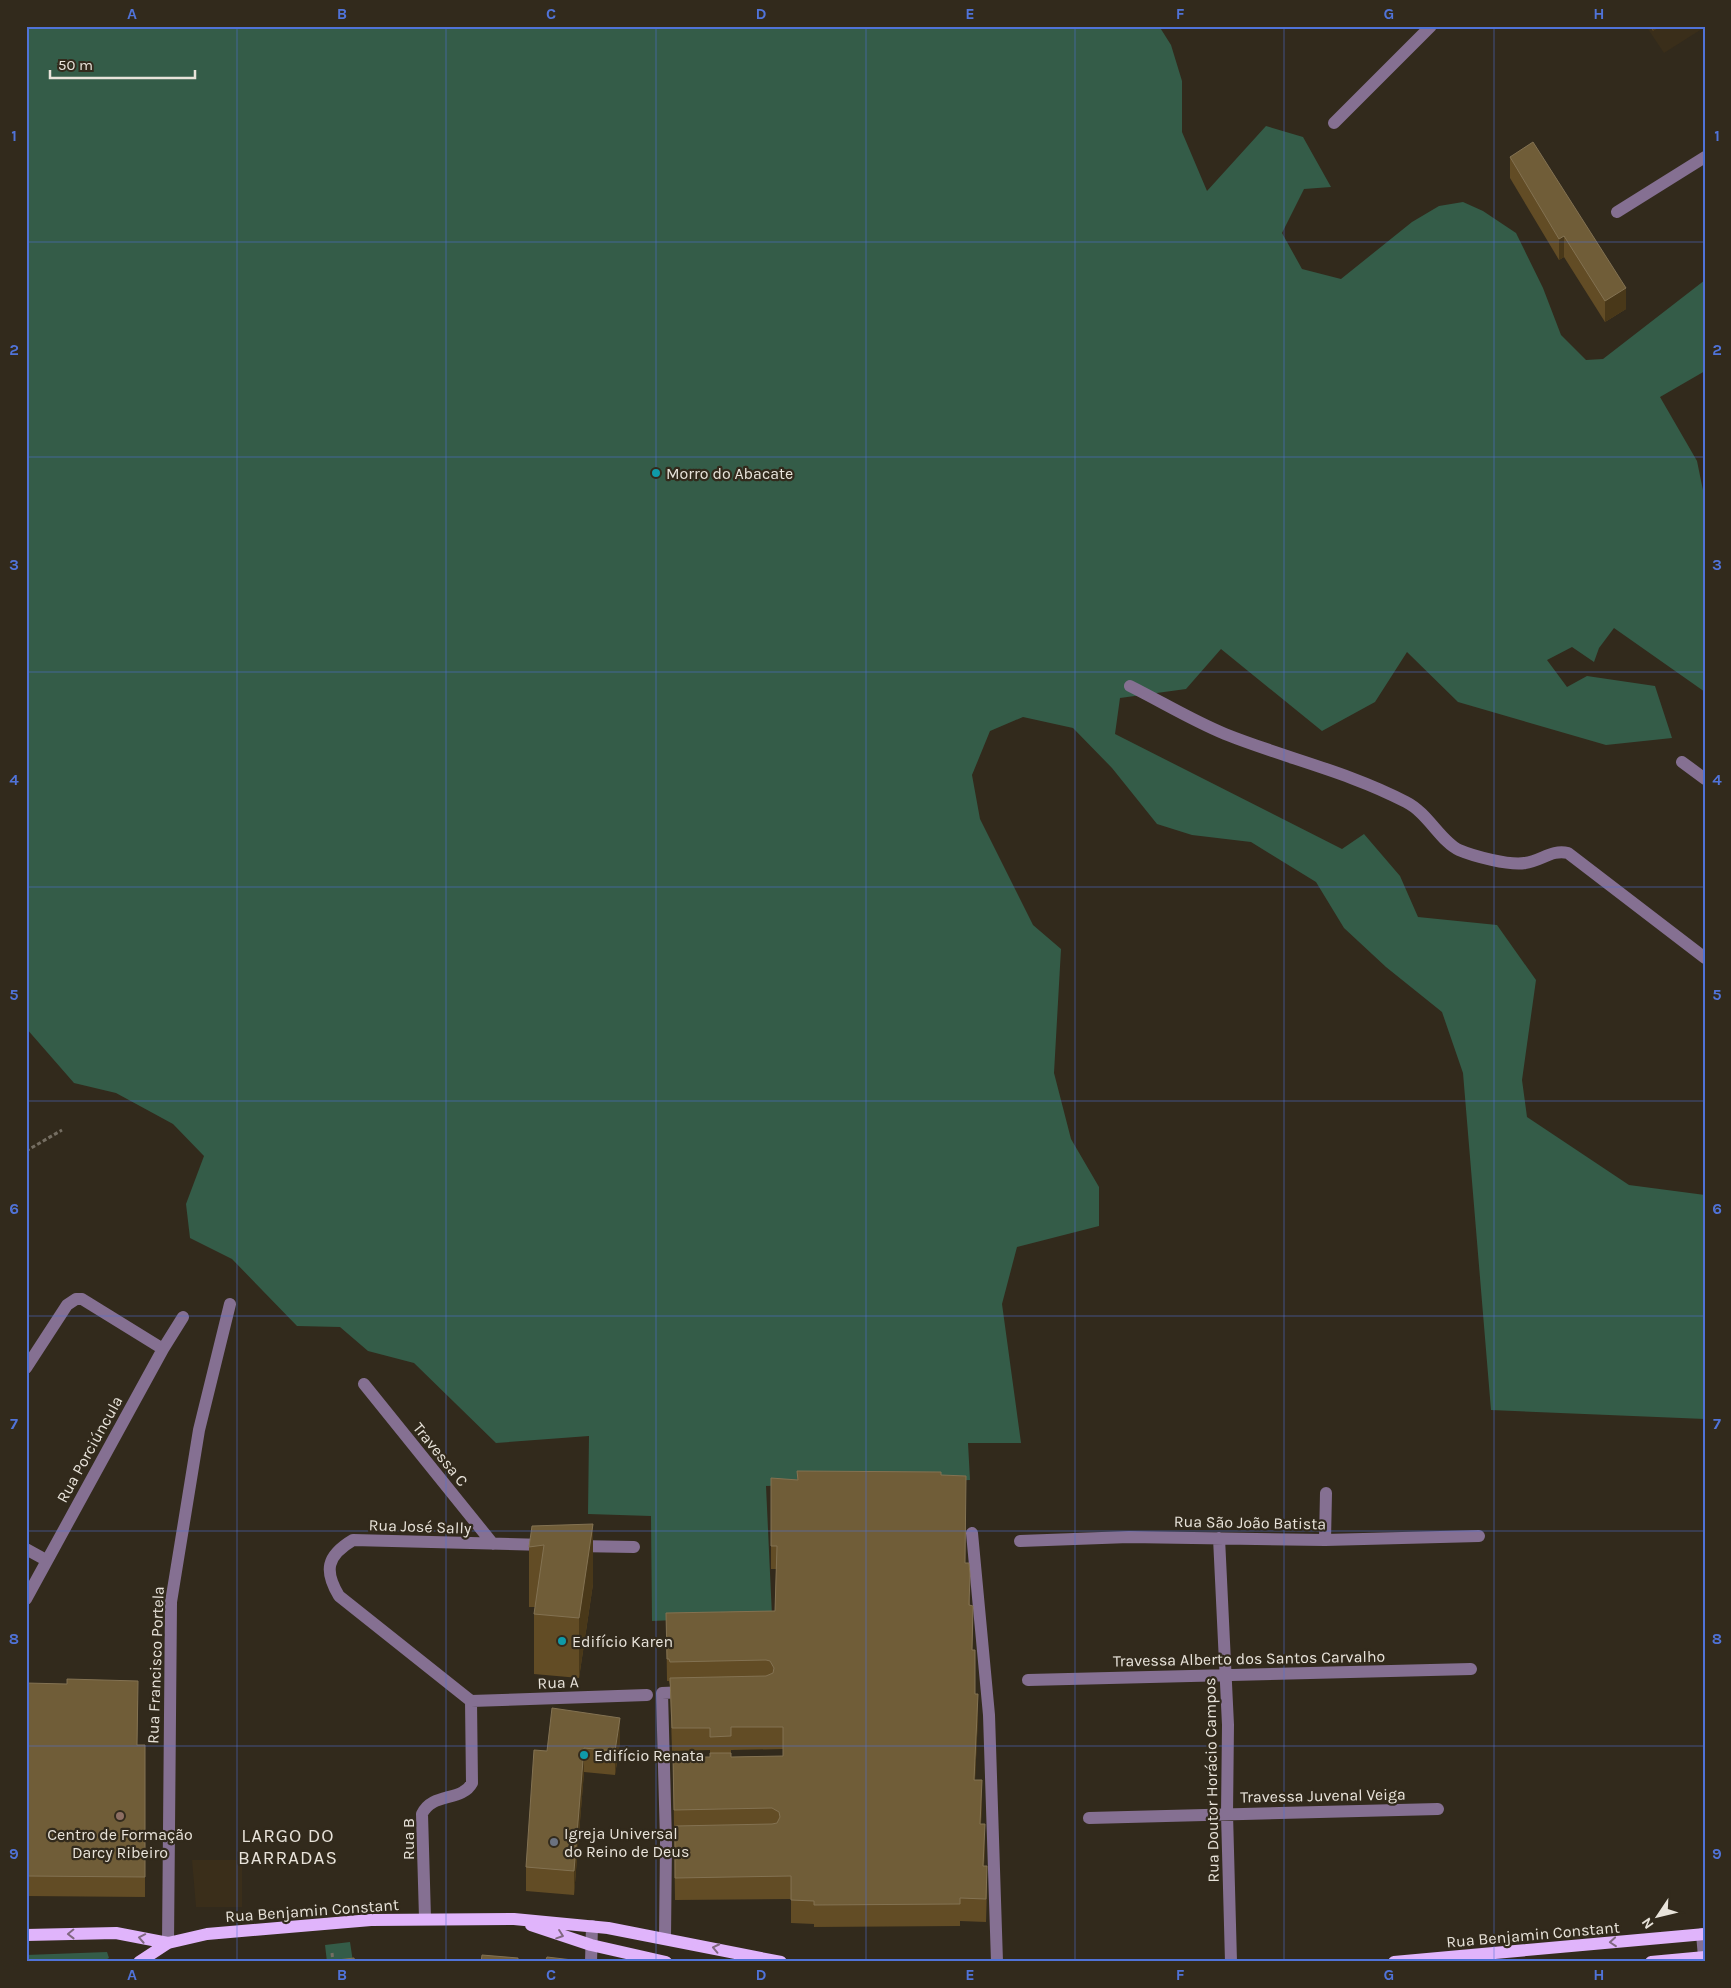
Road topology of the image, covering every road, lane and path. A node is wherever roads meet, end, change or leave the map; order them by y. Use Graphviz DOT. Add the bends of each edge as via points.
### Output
graph roads {
  1 [pos="1431,26"];
  2 [pos="1334,123"];
  3 [pos="1705,157"];
  4 [pos="1617,212"];
  5 [pos="1130,686"];
  6 [pos="1682,762"];
  7 [pos="1705,779"];
  8 [pos="1705,958"];
  9 [pos="62,1130"];
  10 [pos="26,1151"];
  11 [pos="230,1304"];
  12 [pos="183,1317"];
  13 [pos="163,1349"];
  14 [pos="26,1368"];
  15 [pos="364,1384"];
  16 [pos="1326,1493"];
  17 [pos="972,1533"];
  18 [pos="1479,1536"];
  19 [pos="1219,1538"];
  20 [pos="1325,1540"];
  21 [pos="1020,1542"];
  22 [pos="493,1544"];
  23 [pos="634,1547"];
  24 [pos="26,1549"];
  25 [pos="46,1560"];
  26 [pos="26,1599"];
  27 [pos="1471,1669"];
  28 [pos="1226,1675"];
  29 [pos="1028,1680"];
  30 [pos="700,1692"];
  31 [pos="647,1695"];
  32 [pos="471,1701"];
  33 [pos="1438,1809"];
  34 [pos="1227,1814"];
  35 [pos="1089,1818"];
  36 [pos="425,1918"];
  37 [pos="514,1919"];
  38 [pos="592,1926"];
  39 [pos="1703,1934"];
  40 [pos="26,1935"];
  41 [pos="665,1938"];
  42 [pos="168,1943"];
  43 [pos="591,1945"];
  44 [pos="332,1952"];
  45 [pos="1703,1958"];
  46 [pos="139,1962"];
  47 [pos="333,1962"];
  48 [pos="591,1962"];
  49 [pos="666,1962"];
  50 [pos="781,1962"];
  51 [pos="997,1962"];
  52 [pos="1231,1962"];
  53 [pos="1394,1962"];
  54 [pos="1651,1962"];
  1 -- 2 [label="street"];
  3 -- 4 [label="street"];
  5 -- 8 [label="street" via="1224,733 1360,780 1408,803 1428,818 1458,850 1515,864 1528,863 1553,852 1568,853"];
  6 -- 7 [label="street"];
  9 -- 10 [label="path"];
  11 -- 42 [label="street, Rua Francisco Portela" via="199,1430 170,1602"];
  12 -- 13 [label="street, Rua Porciúncula"];
  13 -- 14 [label="street" via="82,1299 76,1299 67,1305"];
  13 -- 25 [label="street, Rua Porciúncula"];
  15 -- 22 [label="street, Travessa C"];
  16 -- 20 [label="street"];
  17 -- 51 [label="street" via="989,1715"];
  18 -- 20 [label="street, Rua São João Batista"];
  19 -- 20 [label="street, Rua São João Batista"];
  19 -- 21 [label="street, Rua São João Batista" via="1129,1537"];
  19 -- 28 [label="street, Rua Doutor Horácio Campos"];
  22 -- 23 [label="street, Rua José Sally"];
  22 -- 32 [label="street, Rua José Sally" via="352,1540 340,1547 330,1563 329,1580 340,1596"];
  24 -- 25 [label="street"];
  25 -- 26 [label="street, Rua Porciúncula"];
  27 -- 28 [label="street, Travessa Alberto dos Santos Carvalho"];
  28 -- 29 [label="street, Travessa Alberto dos Santos Carvalho"];
  28 -- 34 [label="street, Rua Doutor Horácio Campos"];
  30 -- 41 [label="street" via="662,1693 671,1841"];
  31 -- 32 [label="street, Rua A"];
  32 -- 36 [label="street, Rua B" via="472,1783 466,1791 432,1802 422,1814"];
  33 -- 34 [label="street, Travessa Juvenal Veiga"];
  34 -- 35 [label="street, Travessa Juvenal Veiga"];
  34 -- 52 [label="street, Rua Doutor Horácio Campos"];
  36 -- 37 [label="main road, Rua Benjamin Constant"];
  36 -- 42 [label="main road, Rua Benjamin Constant" via="207,1934"];
  37 -- 38 [label="main road, Rua Benjamin Constant"];
  37 -- 43 [label="main road, Rua Benjamin Constant, one-way"];
  38 -- 41 [label="main road, Rua Benjamin Constant"];
  38 -- 43 [label="street"];
  39 -- 45 [label="street"];
  39 -- 53 [label="main road, Rua Benjamin Constant, one-way"];
  42 -- 40 [label="main road, Rua Benjamin Constant, one-way" via="116,1933"];
  50 -- 41 [label="main road, Rua Benjamin Constant, one-way"];
  42 -- 46 [label="main road"];
  43 -- 48 [label="street"];
  43 -- 49 [label="main road, Rua Benjamin Constant"];
  44 -- 47 [label="path"];
  45 -- 54 [label="main road"];
}
